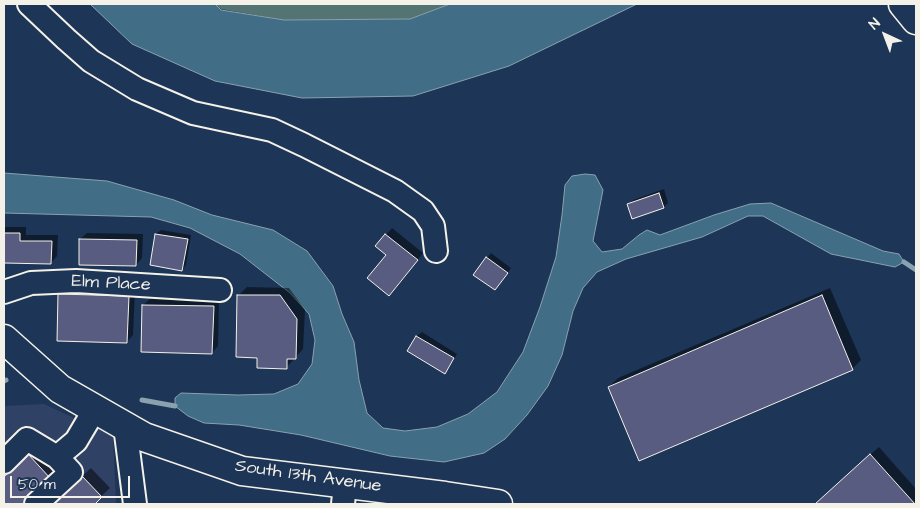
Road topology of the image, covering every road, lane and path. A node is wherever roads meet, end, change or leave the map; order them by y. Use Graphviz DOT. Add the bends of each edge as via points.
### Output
graph roads {
  1 [pos="29,4"];
  2 [pos="903,4"];
  3 [pos="916,20"];
  4 [pos="436,251"];
  5 [pos="220,290"];
  6 [pos="4,292"];
  7 [pos="4,338"];
  8 [pos="95,409"];
  9 [pos="125,426"];
  10 [pos="57,457"];
  11 [pos="4,462"];
  12 [pos="344,494"];
  13 [pos="36,504"];
  14 [pos="135,504"];
  15 [pos="498,504"];
  1 -- 4 [label="street" via="91,61 137,89 193,113 272,130 395,191 423,211 433,226"];
  2 -- 3 [label="main road"];
  5 -- 6 [label="street, Elm Place" via="76,281 31,283"];
  7 -- 8 [label="main road, South 13th Avenue" via="60,389"];
  8 -- 9 [label="main road, South 13th Avenue"];
  8 -- 10 [label="street" via="76,441"];
  9 -- 12 [label="main road, South 13th Avenue" via="144,437 242,471"];
  9 -- 14 [label="street"];
  10 -- 11 [label="street" via="27,439"];
  10 -- 13 [label="street" via="71,472"];
  12 -- 15 [label="main road, South 13th Avenue"];
}
